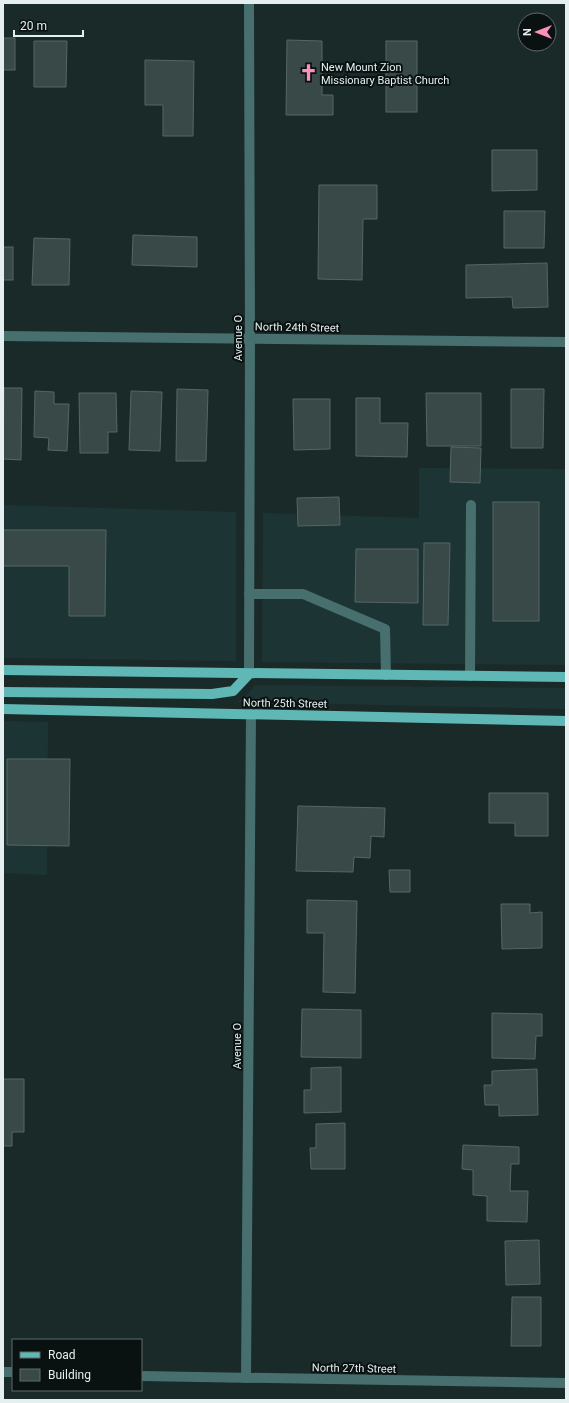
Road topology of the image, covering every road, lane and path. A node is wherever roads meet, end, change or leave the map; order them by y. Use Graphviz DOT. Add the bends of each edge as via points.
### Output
graph roads {
  1 [pos="249,3"];
  2 [pos="3,336"];
  3 [pos="250,339"];
  4 [pos="566,342"];
  5 [pos="471,505"];
  6 [pos="249,594"];
  7 [pos="3,670"];
  8 [pos="249,674"];
  9 [pos="386,675"];
  10 [pos="470,676"];
  11 [pos="566,677"];
  12 [pos="3,692"];
  13 [pos="3,709"];
  14 [pos="251,714"];
  15 [pos="566,721"];
  16 [pos="142,1376"];
  17 [pos="246,1378"];
  18 [pos="566,1383"];
  1 -- 3 [label="street, Avenue O"];
  2 -- 3 [label="street, North 24th Street"];
  3 -- 4 [label="street, North 24th Street"];
  3 -- 6 [label="street, Avenue O"];
  5 -- 10 [label="street"];
  6 -- 8 [label="street, Avenue O"];
  6 -- 9 [label="street" via="303,594 385,629"];
  7 -- 8 [label="main road"];
  8 -- 9 [label="main road"];
  8 -- 12 [label="main road" via="233,691 212,694"];
  9 -- 10 [label="main road"];
  10 -- 11 [label="main road"];
  13 -- 14 [label="main road, North 25th Street"];
  14 -- 15 [label="main road, North 25th Street"];
  14 -- 17 [label="street, Avenue O"];
  16 -- 17 [label="street, North 27th Street"];
  17 -- 18 [label="street, North 27th Street"];
}
